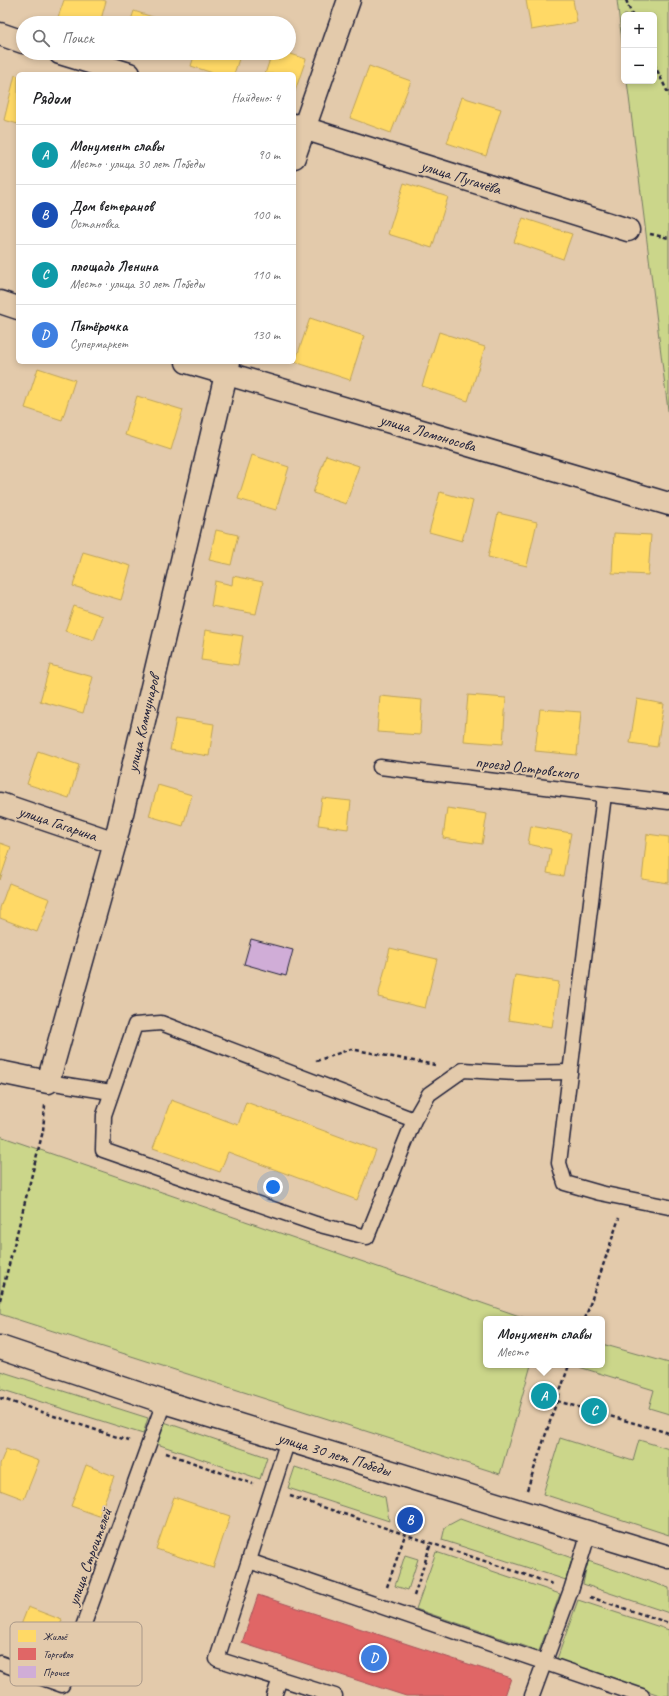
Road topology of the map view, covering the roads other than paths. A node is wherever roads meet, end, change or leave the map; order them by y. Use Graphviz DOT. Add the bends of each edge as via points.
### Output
graph roads {
  1 [pos="349,0"];
  2 [pos="0,34"];
  3 [pos="16,40"];
  4 [pos="83,60"];
  5 [pos="122,72"];
  6 [pos="299,126"];
  7 [pos="296,145"];
  8 [pos="628,230"];
  9 [pos="0,302"];
  10 [pos="16,307"];
  11 [pos="200,364"];
  12 [pos="227,368"];
  13 [pos="669,504"];
  14 [pos="380,767"];
  15 [pos="604,795"];
  16 [pos="669,802"];
  17 [pos="0,804"];
  18 [pos="115,843"];
  19 [pos="0,1072"];
  20 [pos="570,1072"];
  21 [pos="48,1082"];
  22 [pos="111,1092"];
  23 [pos="414,1120"];
  24 [pos="669,1207"];
  25 [pos="0,1347"];
  26 [pos="164,1402"];
  27 [pos="288,1440"];
  28 [pos="589,1532"];
  29 [pos="669,1557"];
  30 [pos="249,1561"];
  31 [pos="85,1622"];
  32 [pos="544,1662"];
  33 [pos="0,1663"];
  34 [pos="10,1667"];
  35 [pos="280,1678"];
  36 [pos="274,1696"];
  37 [pos="335,1696"];
  38 [pos="532,1696"];
  39 [pos="642,1696"];
  1 -- 6 [label="street"];
  2 -- 3 [label="street"];
  4 -- 5 [label="street"];
  6 -- 7 [label="street"];
  6 -- 8 [label="street, улица Пугачёва"];
  9 -- 10 [label="street"];
  11 -- 12 [label="street, улица Ломоносова"];
  12 -- 13 [label="street, улица Ломоносова"];
  12 -- 18 [label="street, улица Коммунаров"];
  14 -- 15 [label="lane, проезд Островского"];
  15 -- 16 [label="lane, проезд Островского"];
  15 -- 20 [label="lane"];
  17 -- 18 [label="street, улица Гагарина"];
  18 -- 21 [label="street, улица Коммунаров"];
  19 -- 21 [label="street"];
  20 -- 23 [label="lane" via="516,1073 463,1070 429,1094"];
  20 -- 24 [label="lane" via="559,1163 565,1183"];
  21 -- 22 [label="lane"];
  22 -- 23 [label="lane" via="135,1025 161,1023"];
  22 -- 23 [label="lane" via="104,1115 103,1150 316,1224 367,1237"];
  25 -- 26 [label="street, улица 30 лет Победы"];
  26 -- 27 [label="street, улица 30 лет Победы"];
  26 -- 31 [label="lane, улица Строителей"];
  27 -- 28 [label="street, улица 30 лет Победы"];
  27 -- 30 [label="lane"];
  28 -- 29 [label="street, улица 30 лет Победы"];
  28 -- 32 [label="lane"];
  30 -- 32 [label="lane"];
  30 -- 35 [label="lane" via="217,1658"];
  32 -- 38 [label="lane"];
  32 -- 39 [label="lane"];
  33 -- 34 [label="lane, улица Строителей"];
  35 -- 36 [label="lane"];
  35 -- 37 [label="lane"];
}
